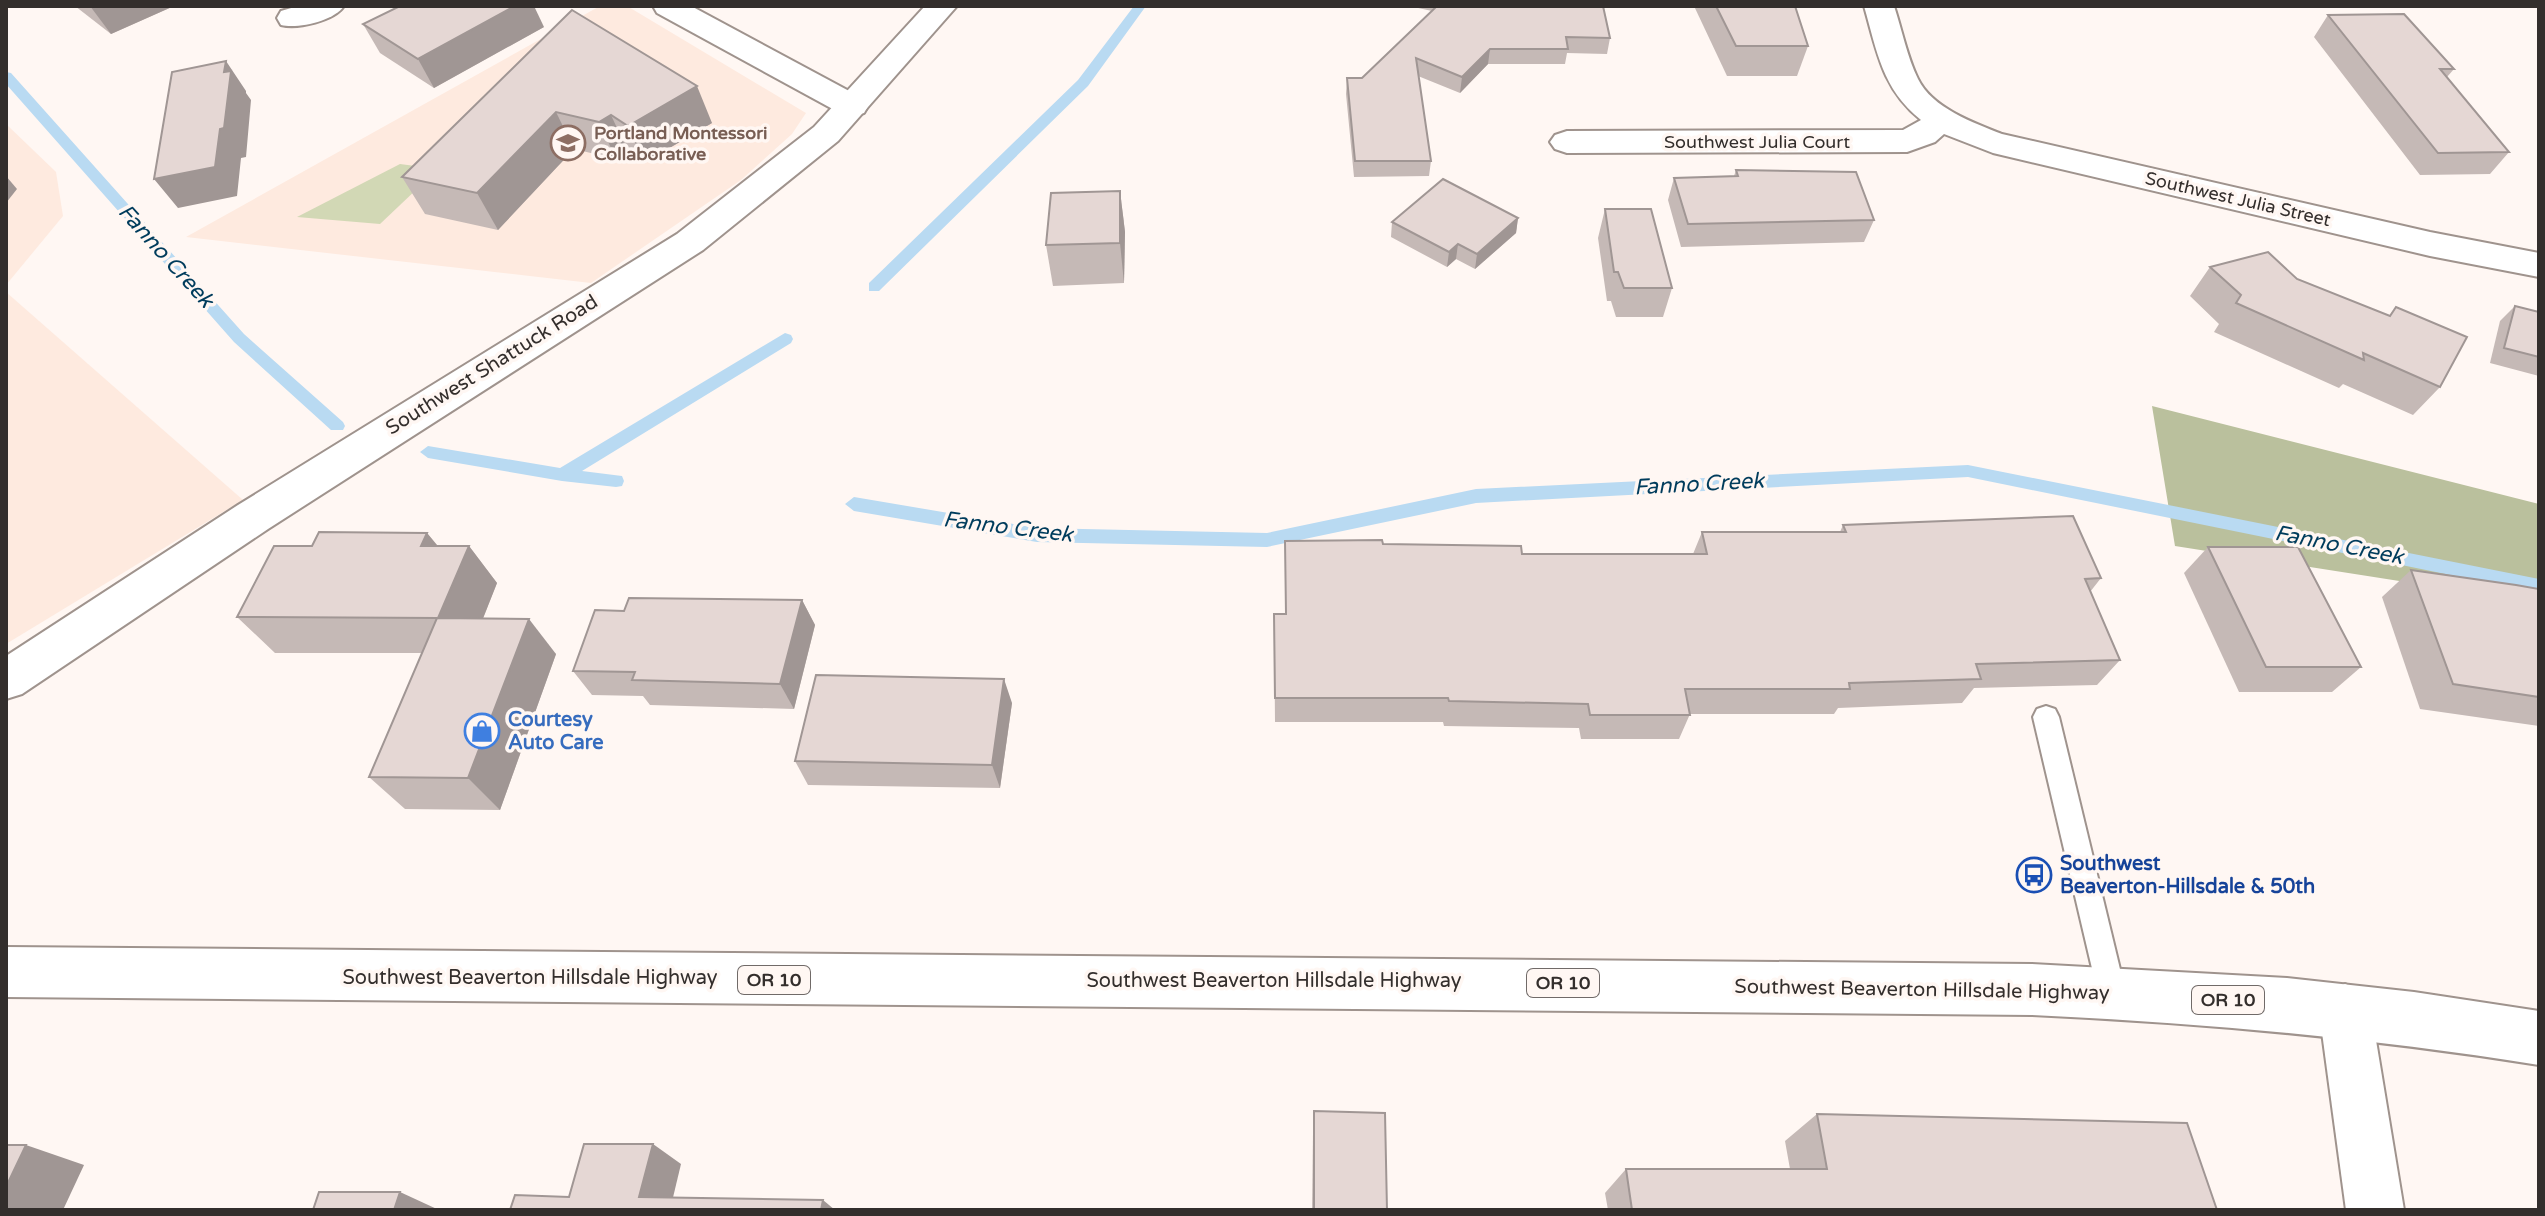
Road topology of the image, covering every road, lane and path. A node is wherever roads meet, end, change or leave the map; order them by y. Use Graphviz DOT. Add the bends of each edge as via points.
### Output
graph roads {
  1 [pos="329,6"];
  2 [pos="668,6"];
  3 [pos="942,6"];
  4 [pos="1879,6"];
  5 [pos="292,18"];
  6 [pos="852,106"];
  7 [pos="1941,120"];
  8 [pos="1567,142"];
  9 [pos="2539,265"];
  10 [pos="6,680"];
  11 [pos="2046,717"];
  12 [pos="6,972"];
  13 [pos="2112,994"];
  14 [pos="2345,1010"];
  15 [pos="2539,1038"];
  16 [pos="2375,1210"];
  1 -- 5 [label="street"];
  2 -- 6 [label="street"];
  3 -- 6 [label="street, Southwest Shattuck Road"];
  4 -- 7 [label="street" via="1902,81"];
  6 -- 10 [label="street, Southwest Shattuck Road" via="802,155 690,242 253,517"];
  7 -- 8 [label="street, Southwest Julia Court" via="1907,141"];
  7 -- 9 [label="street, Southwest Julia Street" via="1993,142"];
  11 -- 13 [label="lane"];
  12 -- 13 [label="street, Southwest Beaverton Hillsdale Highway / OR 10" via="1291,980"];
  13 -- 14 [label="street, Southwest Beaverton Hillsdale Highway / OR 10"];
  14 -- 15 [label="street, Southwest Beaverton Hillsdale Highway / OR 10"];
  14 -- 16 [label="street"];
}
